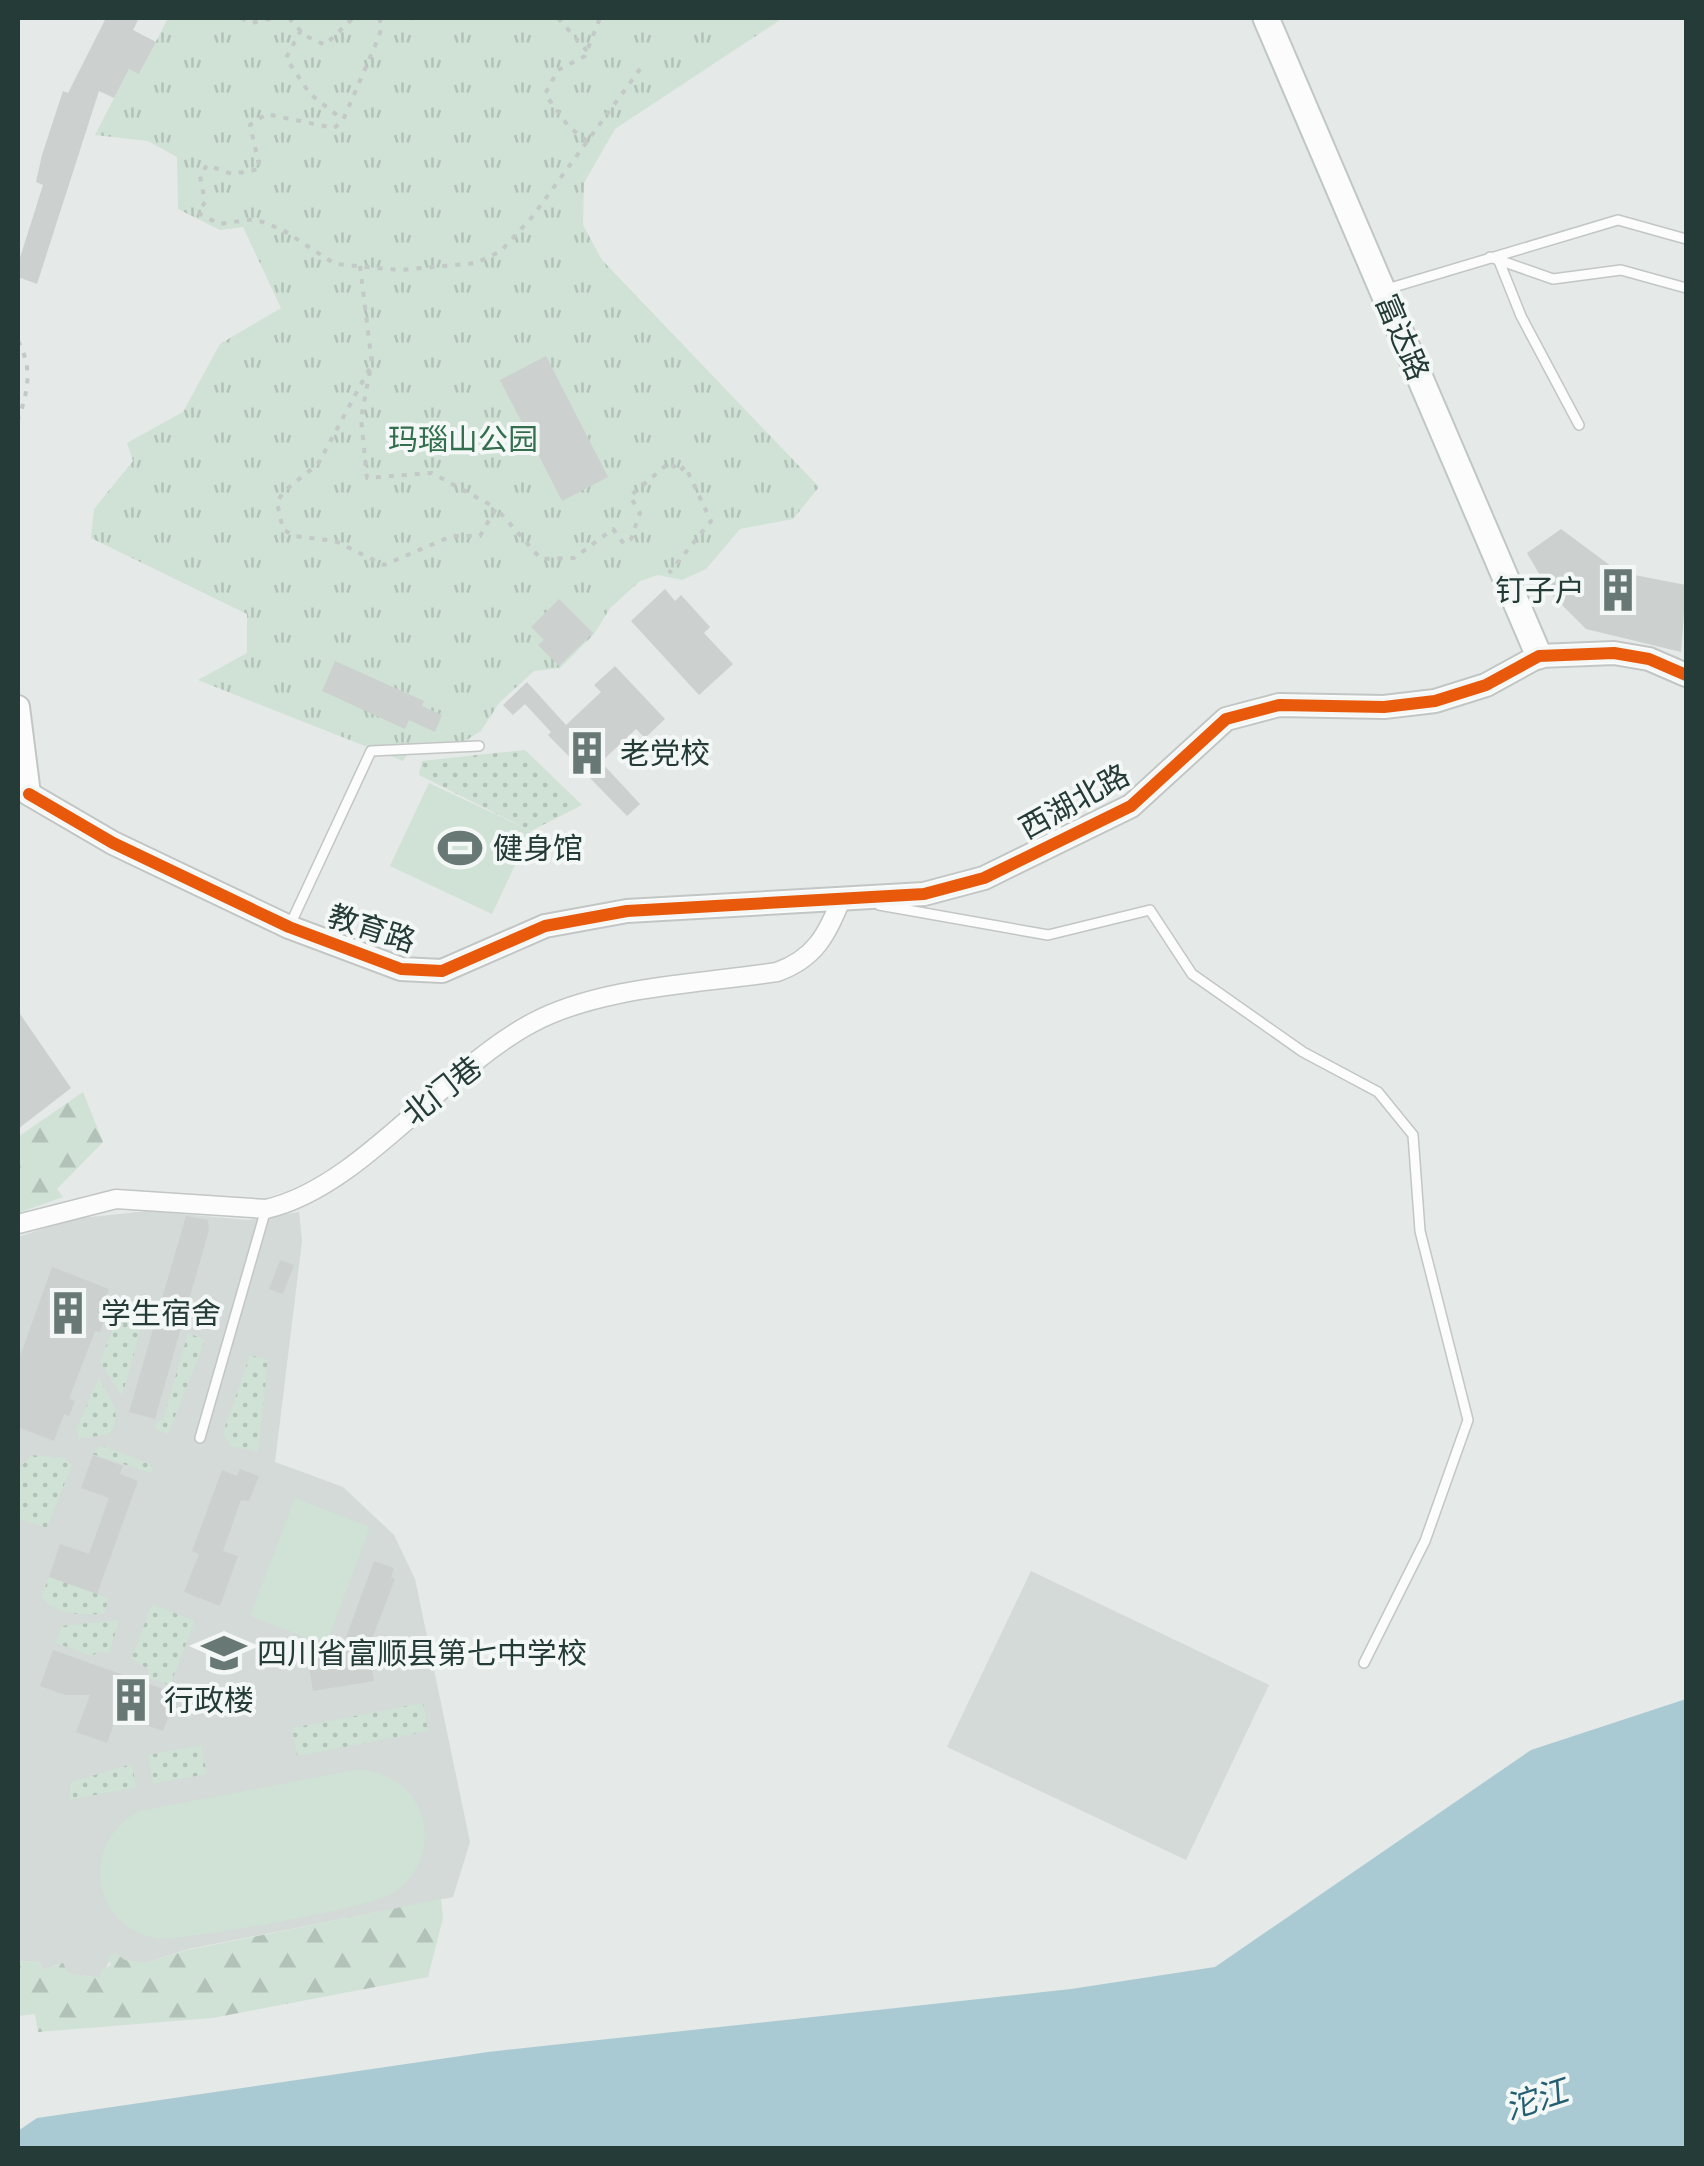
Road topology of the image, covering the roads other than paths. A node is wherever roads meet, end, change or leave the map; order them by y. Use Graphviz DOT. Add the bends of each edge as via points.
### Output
graph roads {
  1 [pos="1266,18"];
  2 [pos="1686,239"];
  3 [pos="1494,259"];
  4 [pos="1686,288"];
  5 [pos="1383,290"];
  6 [pos="1579,424"];
  7 [pos="1539,656"];
  8 [pos="1686,675"];
  9 [pos="18,707"];
  10 [pos="479,746"];
  11 [pos="23,802"];
  12 [pos="842,898"];
  13 [pos="289,927"];
  14 [pos="266,1208"];
  15 [pos="18,1224"];
  16 [pos="200,1438"];
  17 [pos="1364,1663"];
  1 -- 5 [label="main road, 富达路"];
  2 -- 3 [label="lane" via="1618,220"];
  3 -- 4 [label="lane" via="1553,279 1621,270"];
  3 -- 5 [label="lane"];
  3 -- 6 [label="lane"];
  5 -- 7 [label="main road, 富达路"];
  7 -- 8 [label="street" via="1614,654"];
  7 -- 12 [label="street, 西湖北路" via="1486,685 1435,701 1279,705 1226,720 1130,806 984,878 924,894"];
  9 -- 11 [label="street"];
  10 -- 13 [label="lane" via="371,751"];
  11 -- 13 [label="street, 教育路"];
  12 -- 13 [label="street, 教育路" via="611,914 546,926 442,971 402,968"];
  12 -- 14 [label="street, 北门巷" via="823,942 803,962 777,972 588,1000 531,1023 438,1088 316,1192"];
  12 -- 17 [label="lane" via="1048,935 1150,910 1192,974 1303,1052 1378,1092 1412,1135 1420,1231 1468,1420 1425,1540"];
  14 -- 15 [label="street, 北门巷" via="116,1200"];
  14 -- 16 [label="lane"];
}
